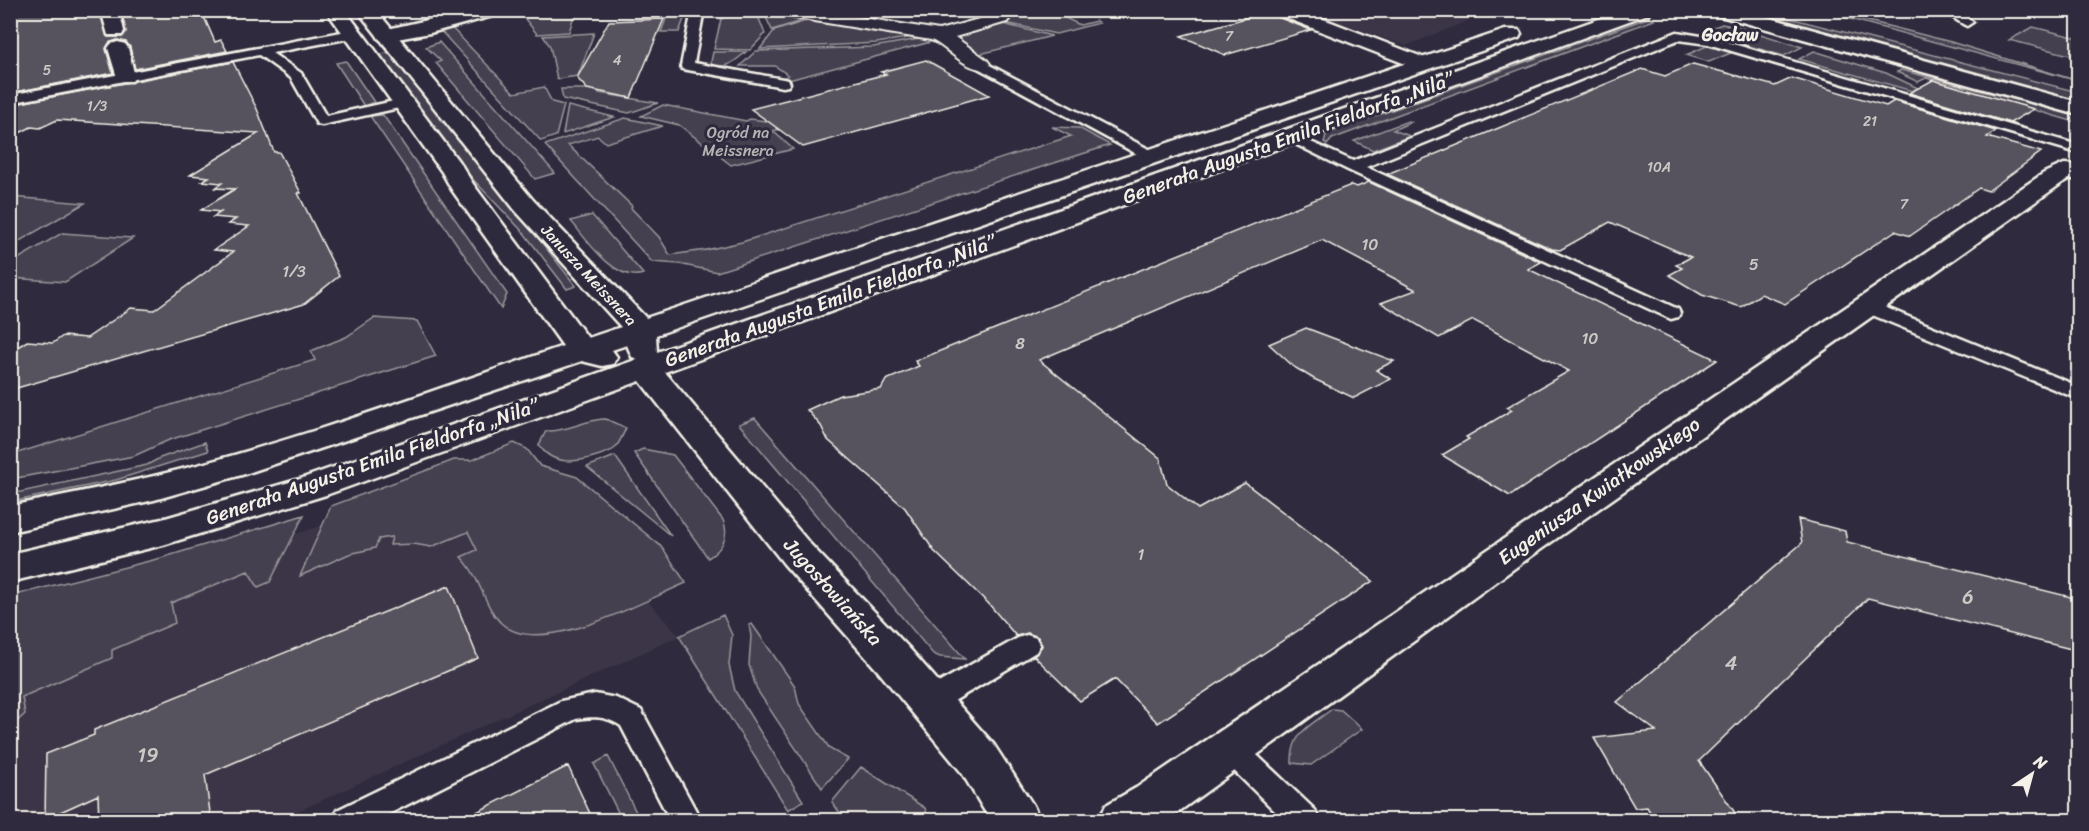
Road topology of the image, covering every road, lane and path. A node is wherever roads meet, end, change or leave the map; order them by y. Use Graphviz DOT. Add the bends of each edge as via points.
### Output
graph roads {
  1 [pos="110,10"];
  2 [pos="335,10"];
  3 [pos="366,10"];
  4 [pos="494,10"];
  5 [pos="698,10"];
  6 [pos="778,10"];
  7 [pos="1282,10"];
  8 [pos="1579,10"];
  9 [pos="1642,10"];
  10 [pos="1719,10"];
  11 [pos="1946,10"];
  12 [pos="1001,18"];
  13 [pos="1967,22"];
  14 [pos="352,34"];
  15 [pos="386,34"];
  16 [pos="939,36"];
  17 [pos="260,51"];
  18 [pos="980,64"];
  19 [pos="1424,64"];
  20 [pos="125,77"];
  21 [pos="783,83"];
  22 [pos="10,99"];
  23 [pos="403,103"];
  24 [pos="2079,109"];
  25 [pos="1288,137"];
  26 [pos="1153,157"];
  27 [pos="2075,163"];
  28 [pos="1353,167"];
  29 [pos="1867,306"];
  30 [pos="1671,313"];
  31 [pos="643,349"];
  32 [pos="582,351"];
  33 [pos="2079,393"];
  34 [pos="10,519"];
  35 [pos="10,568"];
  36 [pos="1027,645"];
  37 [pos="929,702"];
  38 [pos="1230,748"];
  39 [pos="348,820"];
  40 [pos="686,820"];
  41 [pos="1016,820"];
  42 [pos="1124,820"];
  43 [pos="1304,820"];
  1 -- 20 [label="street"];
  2 -- 14 [label="street"];
  3 -- 15 [label="street, Janusza Meissnera"];
  4 -- 15 [label="street"];
  5 -- 21 [label="lane" via="687,66"];
  6 -- 16 [label="street"];
  7 -- 19 [label="street"];
  8 -- 19 [label="street, Generała Augusta Emila Fieldorfa „Nila”"];
  9 -- 25 [label="street, Generała Augusta Emila Fieldorfa „Nila”"];
  10 -- 24 [label="street"];
  11 -- 13 [label="lane"];
  12 -- 16 [label="street"];
  14 -- 15 [label="street"];
  14 -- 17 [label="lane"];
  14 -- 23 [label="street"];
  15 -- 31 [label="street, Janusza Meissnera" via="524,205 584,267"];
  16 -- 18 [label="street"];
  17 -- 20 [label="lane"];
  17 -- 23 [label="lane" via="293,72 322,121"];
  18 -- 26 [label="lane"];
  19 -- 26 [label="street, Generała Augusta Emila Fieldorfa „Nila”"];
  20 -- 22 [label="lane"];
  23 -- 32 [label="street"];
  25 -- 28 [label="lane"];
  25 -- 31 [label="street, Generała Augusta Emila Fieldorfa „Nila”" via="759,329"];
  26 -- 31 [label="street, Generała Augusta Emila Fieldorfa „Nila”"];
  27 -- 28 [label="lane" via="1709,41 1677,36"];
  27 -- 29 [label="street, Eugeniusza Kwiatkowskiego"];
  28 -- 30 [label="lane"];
  29 -- 33 [label="lane"];
  29 -- 38 [label="street, Eugeniusza Kwiatkowskiego"];
  31 -- 32 [label="street"];
  31 -- 35 [label="street, Generała Augusta Emila Fieldorfa „Nila”" via="291,494 163,532"];
  31 -- 37 [label="street, Jugosłowiańska" via="797,554"];
  32 -- 34 [label="street, Generała Augusta Emila Fieldorfa „Nila”" via="233,466 154,488"];
  36 -- 37 [label="lane"];
  37 -- 41 [label="street, Jugosłowiańska" via="978,759"];
  38 -- 42 [label="street, Eugeniusza Kwiatkowskiego"];
  38 -- 43 [label="lane"];
  39 -- 40 [label="lane" via="571,710 607,705 631,718"];
}
